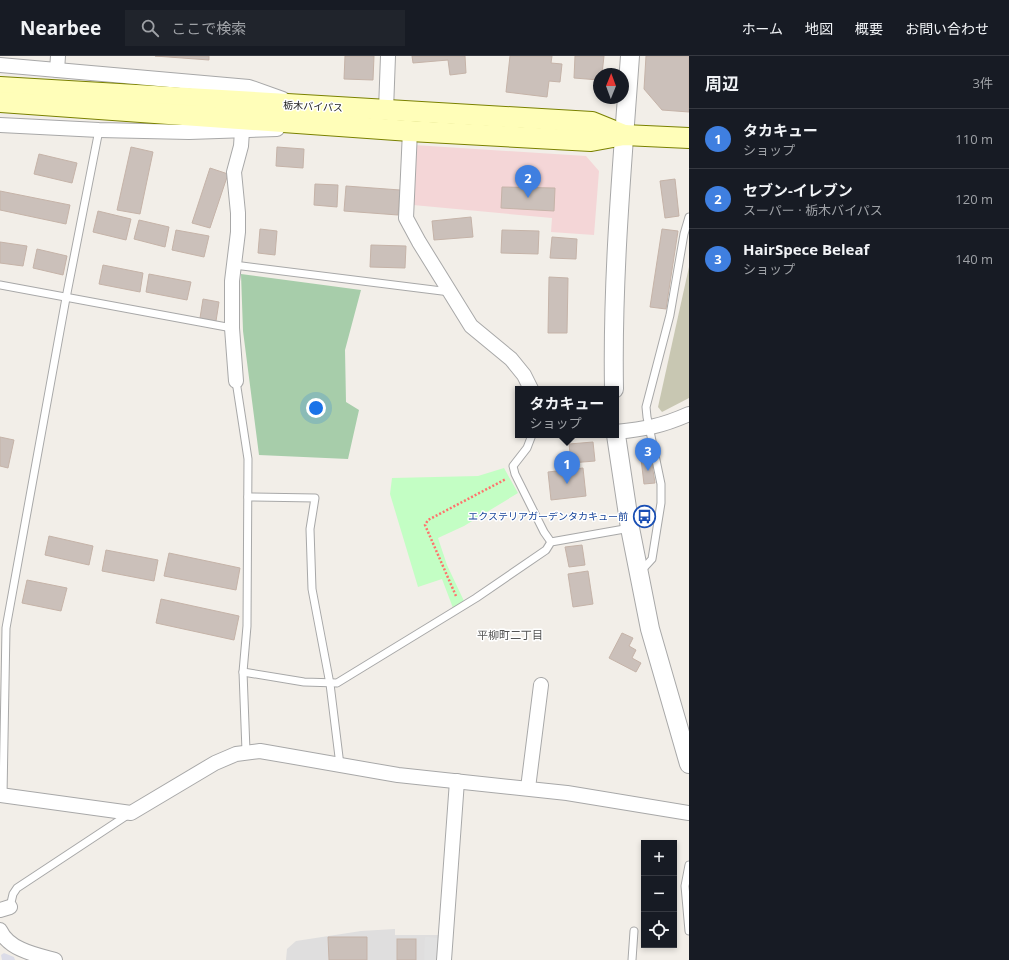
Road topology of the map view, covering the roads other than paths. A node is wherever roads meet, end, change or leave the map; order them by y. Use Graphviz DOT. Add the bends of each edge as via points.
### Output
graph roads {
  1 [pos="58,56"];
  2 [pos="388,56"];
  3 [pos="630,56"];
  4 [pos="0,65"];
  5 [pos="57,70"];
  6 [pos="0,87"];
  7 [pos="0,102"];
  8 [pos="296,105"];
  9 [pos="386,110"];
  10 [pos="307,123"];
  11 [pos="0,124"];
  12 [pos="99,130"];
  13 [pos="242,131"];
  14 [pos="410,131"];
  15 [pos="624,134"];
  16 [pos="689,138"];
  17 [pos="689,217"];
  18 [pos="234,266"];
  19 [pos="0,285"];
  20 [pos="450,292"];
  21 [pos="66,298"];
  22 [pos="232,328"];
  23 [pos="236,381"];
  24 [pos="530,386"];
  25 [pos="614,386"];
  26 [pos="689,414"];
  27 [pos="650,428"];
  28 [pos="619,432"];
  29 [pos="531,438"];
  30 [pos="616,438"];
  31 [pos="248,497"];
  32 [pos="630,528"];
  33 [pos="551,542"];
  34 [pos="639,574"];
  35 [pos="243,672"];
  36 [pos="330,684"];
  37 [pos="541,685"];
  38 [pos="246,751"];
  39 [pos="689,764"];
  40 [pos="340,765"];
  41 [pos="456,781"];
  42 [pos="528,788"];
  43 [pos="2,795"];
  44 [pos="131,813"];
  45 [pos="689,813"];
  46 [pos="689,865"];
  47 [pos="5,908"];
  48 [pos="0,930"];
  49 [pos="634,931"];
  50 [pos="689,931"];
  51 [pos="55,960"];
  52 [pos="444,960"];
  53 [pos="632,960"];
  1 -- 5 [label="street"];
  2 -- 9 [label="street"];
  3 -- 15 [label="street"];
  4 -- 5 [label="street"];
  5 -- 8 [label="street" via="249,87"];
  6 -- 8 [label="main road, 栃木バイパス"];
  7 -- 10 [label="main road, 栃木バイパス"];
  8 -- 9 [label="main road, 栃木バイパス"];
  9 -- 15 [label="main road, 栃木バイパス" via="592,122"];
  10 -- 13 [label="street" via="275,130"];
  10 -- 14 [label="main road, 栃木バイパス"];
  11 -- 12 [label="street"];
  12 -- 13 [label="street"];
  12 -- 21 [label="lane"];
  13 -- 18 [label="street" via="234,172 238,232"];
  14 -- 15 [label="main road, 栃木バイパス" via="591,141"];
  14 -- 20 [label="street" via="406,218"];
  15 -- 16 [label="main road, 栃木バイパス"];
  15 -- 25 [label="street" via="616,260"];
  17 -- 27 [label="lane" via="670,315 648,398 647,417"];
  18 -- 20 [label="lane"];
  18 -- 22 [label="street"];
  19 -- 21 [label="lane"];
  20 -- 24 [label="street" via="471,326 511,359"];
  21 -- 22 [label="lane"];
  21 -- 43 [label="lane" via="6,628"];
  22 -- 23 [label="street"];
  23 -- 31 [label="lane" via="247,446"];
  26 -- 27 [label="street" via="665,425"];
  27 -- 28 [label="street"];
  27 -- 34 [label="lane" via="661,503 652,559"];
  29 -- 33 [label="lane" via="527,448 513,466"];
  30 -- 32 [label="street"];
  31 -- 35 [label="lane" via="247,626"];
  31 -- 36 [label="lane" via="315,498 310,529 312,590"];
  32 -- 33 [label="lane"];
  32 -- 34 [label="street"];
  33 -- 36 [label="lane" via="546,550 461,607 337,683"];
  34 -- 39 [label="street" via="650,629"];
  35 -- 36 [label="lane"];
  35 -- 38 [label="lane"];
  36 -- 40 [label="lane"];
  37 -- 42 [label="street"];
  38 -- 40 [label="street" via="276,753"];
  38 -- 44 [label="street" via="215,763"];
  40 -- 41 [label="street"];
  41 -- 42 [label="street"];
  41 -- 52 [label="street"];
  42 -- 45 [label="street"];
  43 -- 44 [label="street"];
  44 -- 47 [label="lane" via="17,888"];
  46 -- 50 [label="lane" via="685,886"];
  48 -- 51 [label="street" via="6,940 15,946"];
  49 -- 53 [label="lane"];
}
